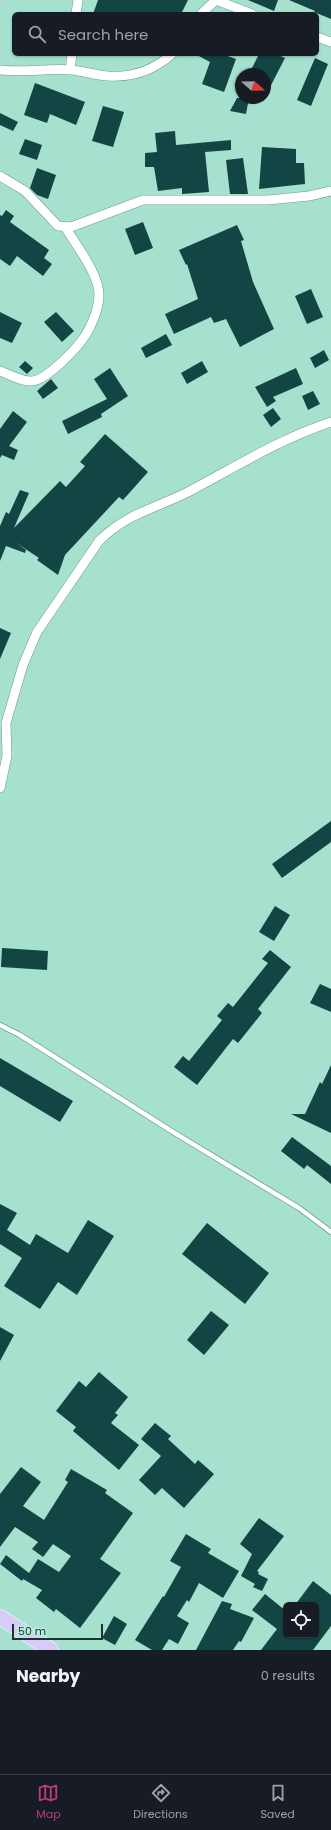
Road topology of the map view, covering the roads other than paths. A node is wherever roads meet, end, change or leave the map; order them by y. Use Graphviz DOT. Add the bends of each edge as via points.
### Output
graph roads {
  1 [pos="78,0"];
  2 [pos="216,0"];
  3 [pos="76,12"];
  4 [pos="204,12"];
  5 [pos="247,12"];
  6 [pos="319,38"];
  7 [pos="331,42"];
  8 [pos="72,56"];
  9 [pos="170,56"];
  10 [pos="0,70"];
  11 [pos="70,70"];
  12 [pos="0,176"];
  13 [pos="331,191"];
  14 [pos="65,227"];
  15 [pos="0,371"];
  16 [pos="331,422"];
  17 [pos="3,722"];
  18 [pos="0,788"];
  19 [pos="0,1025"];
  20 [pos="331,1232"];
  21 [pos="0,1617"];
  22 [pos="51,1650"];
  1 -- 3 [label="street"];
  2 -- 4 [label="street"];
  2 -- 5 [label="street"];
  6 -- 7 [label="street"];
  8 -- 11 [label="street"];
  9 -- 11 [label="street" via="160,65 137,74 108,76"];
  10 -- 11 [label="street"];
  12 -- 14 [label="street" via="25,191 58,226"];
  13 -- 14 [label="street" via="268,200 143,200"];
  14 -- 15 [label="street" via="95,276 99,295 96,311 85,336 57,366 32,381"];
  16 -- 17 [label="street" via="282,441 182,495 134,515 111,529 96,546 37,632"];
  17 -- 18 [label="street" via="7,756"];
  19 -- 20 [label="lane" via="299,1208"];
  21 -- 22 [label="main road"];
}
